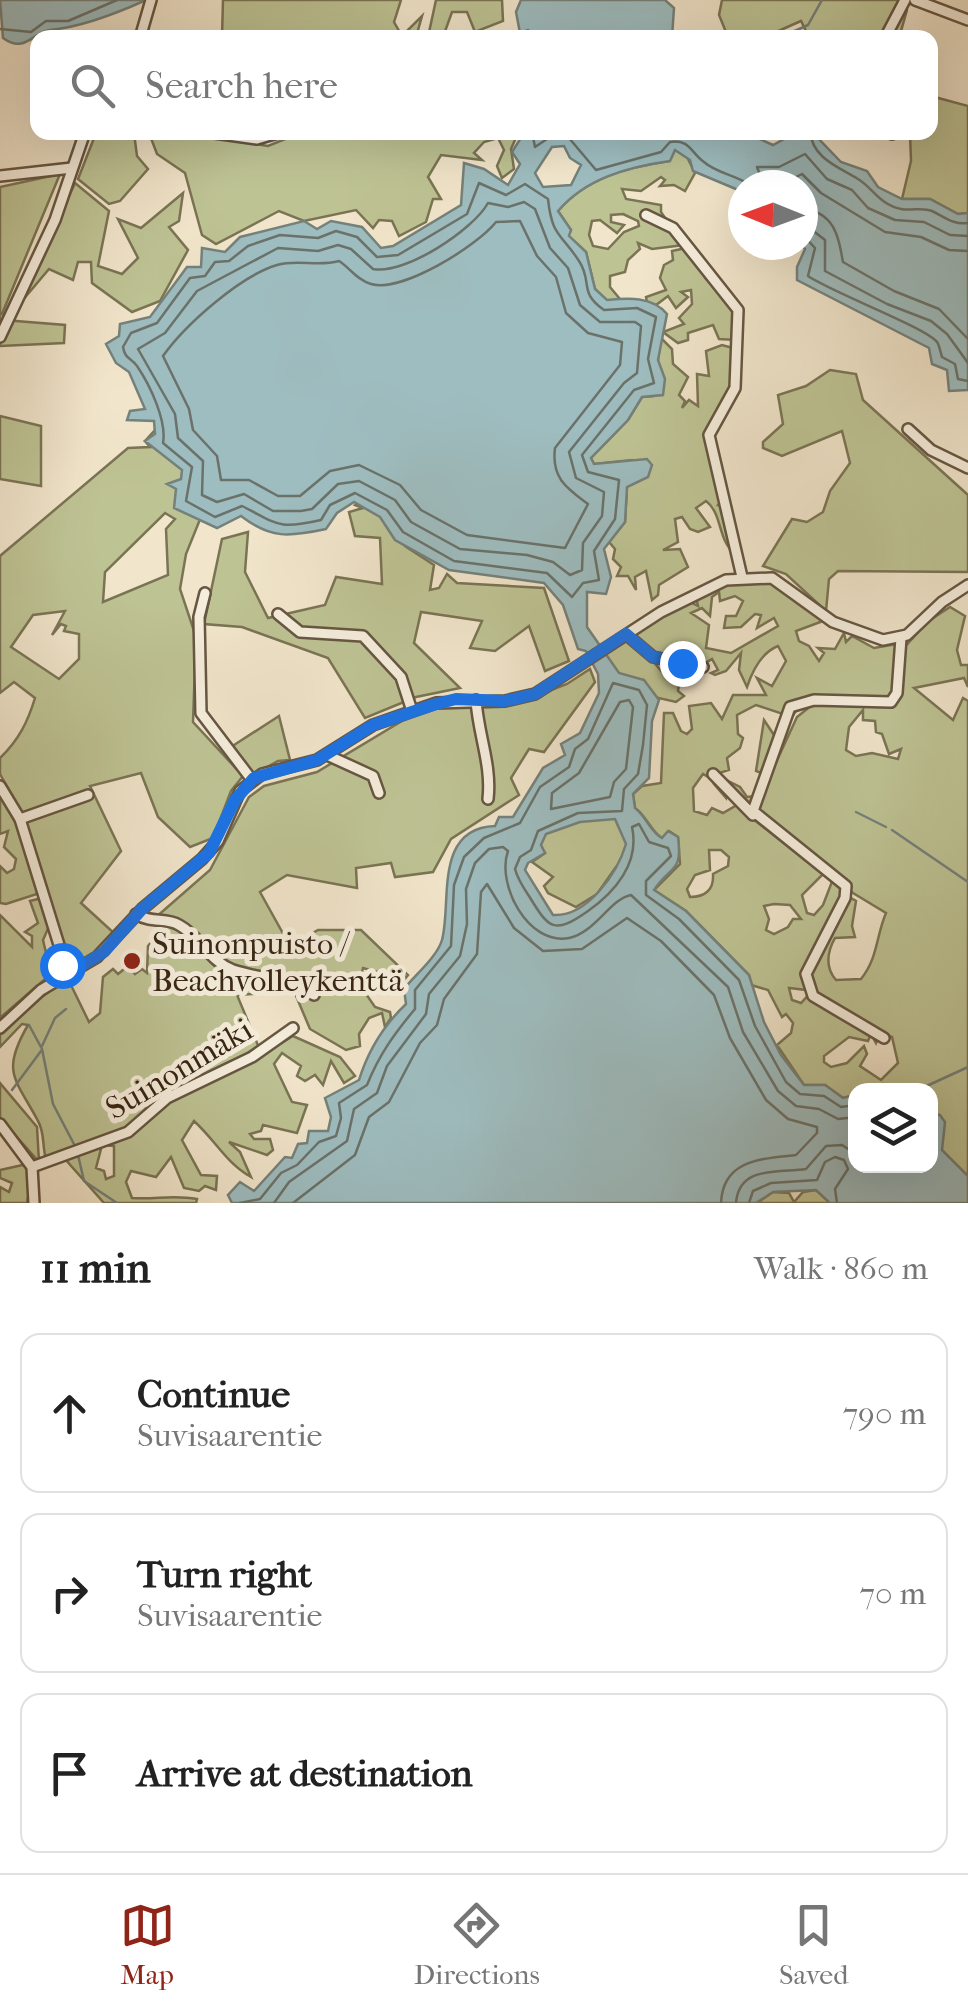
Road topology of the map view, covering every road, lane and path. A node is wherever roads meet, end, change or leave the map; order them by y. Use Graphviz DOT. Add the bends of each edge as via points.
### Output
graph roads {
  1 [pos="904,0"];
  2 [pos="916,0"];
  3 [pos="151,1"];
  4 [pos="968,20"];
  5 [pos="142,30"];
  6 [pos="889,30"];
  7 [pos="82,140"];
  8 [pos="72,168"];
  9 [pos="0,176"];
  10 [pos="646,215"];
  11 [pos="0,337"];
  12 [pos="908,429"];
  13 [pos="968,468"];
  14 [pos="742,577"];
  15 [pos="968,586"];
  16 [pos="205,593"];
  17 [pos="278,614"];
  18 [pos="622,638"];
  19 [pos="901,638"];
  20 [pos="703,667"];
  21 [pos="476,700"];
  22 [pos="412,710"];
  23 [pos="327,755"];
  24 [pos="714,774"];
  25 [pos="252,780"];
  26 [pos="0,786"];
  27 [pos="379,792"];
  28 [pos="88,796"];
  29 [pos="488,798"];
  30 [pos="753,815"];
  31 [pos="20,819"];
  32 [pos="136,914"];
  33 [pos="68,974"];
  34 [pos="314,995"];
  35 [pos="0,1028"];
  36 [pos="293,1028"];
  37 [pos="884,1038"];
  38 [pos="0,1124"];
  39 [pos="32,1167"];
  40 [pos="34,1203"];
  1 -- 6 [label="street"];
  2 -- 4 [label="street"];
  3 -- 5 [label="street"];
  7 -- 8 [label="street"];
  8 -- 9 [label="street"];
  8 -- 11 [label="street"];
  10 -- 14 [label="street" via="678,233 738,310 736,388 708,435"];
  12 -- 13 [label="street" via="931,450"];
  14 -- 18 [label="street" via="701,589"];
  14 -- 19 [label="street" via="780,581 856,634"];
  15 -- 19 [label="street"];
  16 -- 25 [label="street" via="198,617 201,713"];
  17 -- 22 [label="street" via="300,632 363,636 402,677"];
  18 -- 20 [label="street" via="653,657"];
  18 -- 21 [label="street" via="527,697"];
  19 -- 30 [label="street" via="891,702 814,700 790,707"];
  21 -- 22 [label="street"];
  21 -- 29 [label="street" via="478,740 491,773"];
  22 -- 23 [label="street"];
  23 -- 25 [label="street"];
  23 -- 27 [label="street" via="373,776"];
  24 -- 30 [label="street"];
  25 -- 32 [label="street" via="209,853"];
  26 -- 31 [label="street"];
  28 -- 31 [label="street"];
  30 -- 37 [label="street" via="846,886 806,984 813,996"];
  31 -- 33 [label="street"];
  32 -- 33 [label="street" via="104,952"];
  32 -- 34 [label="street, Suinonmäki" via="185,928 218,963 300,985"];
  33 -- 35 [label="street"];
  36 -- 39 [label="street, Suinonmäki" via="252,1057 179,1090 128,1132"];
  38 -- 39 [label="street"];
  39 -- 40 [label="street"];
}
